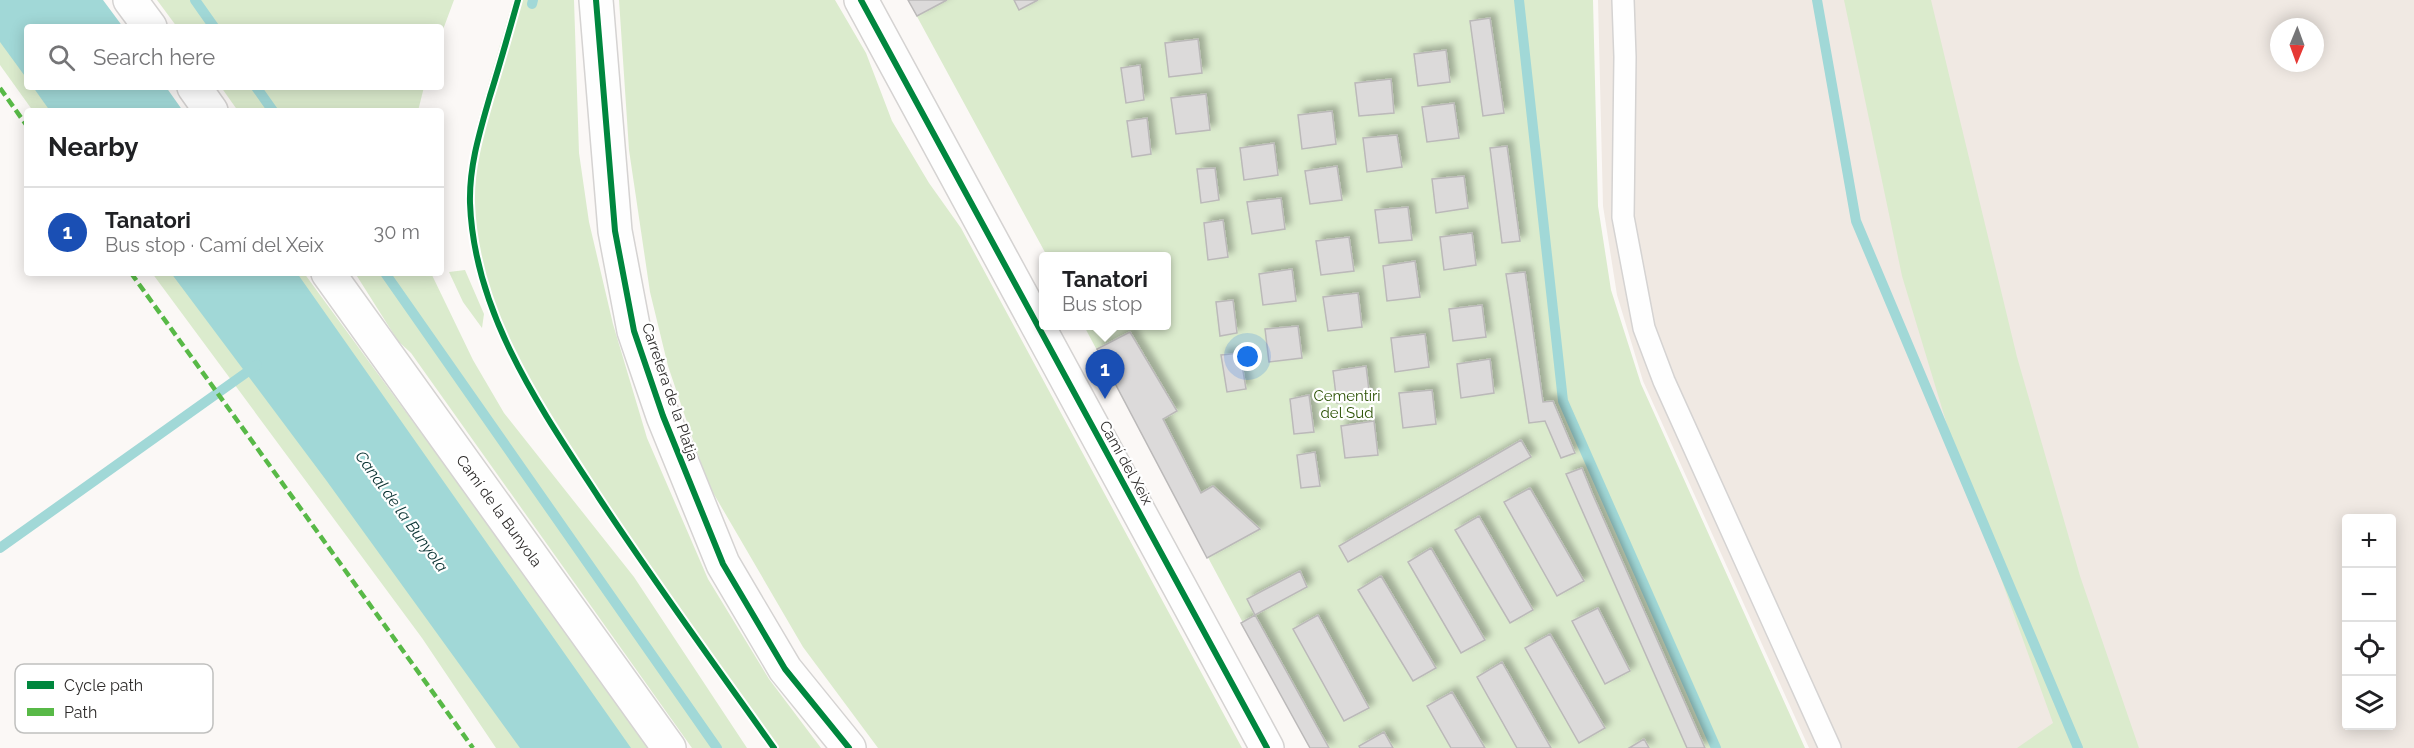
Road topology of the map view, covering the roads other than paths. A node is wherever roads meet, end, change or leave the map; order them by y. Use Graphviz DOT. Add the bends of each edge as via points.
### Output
graph roads {
  1 [pos="130,0"];
  2 [pos="596,0"];
  3 [pos="861,0"];
  4 [pos="1623,0"];
  5 [pos="148,24"];
  6 [pos="196,90"];
  7 [pos="209,108"];
  8 [pos="330,276"];
  9 [pos="1039,328"];
  10 [pos="1040,330"];
  11 [pos="669,748"];
  12 [pos="849,748"];
  13 [pos="1267,748"];
  14 [pos="1830,748"];
  1 -- 5 [label="street"];
  2 -- 12 [label="street, Carretera de la Platja" via="615,231 634,331 663,416 723,564 785,669"];
  3 -- 9 [label="street, Camí del Xeix"];
  4 -- 14 [label="lane" via="1623,217 1644,328 1664,381"];
  6 -- 7 [label="street"];
  8 -- 11 [label="street, Camí de la Bunyola"];
  10 -- 13 [label="street, Camí del Xeix"];
}
